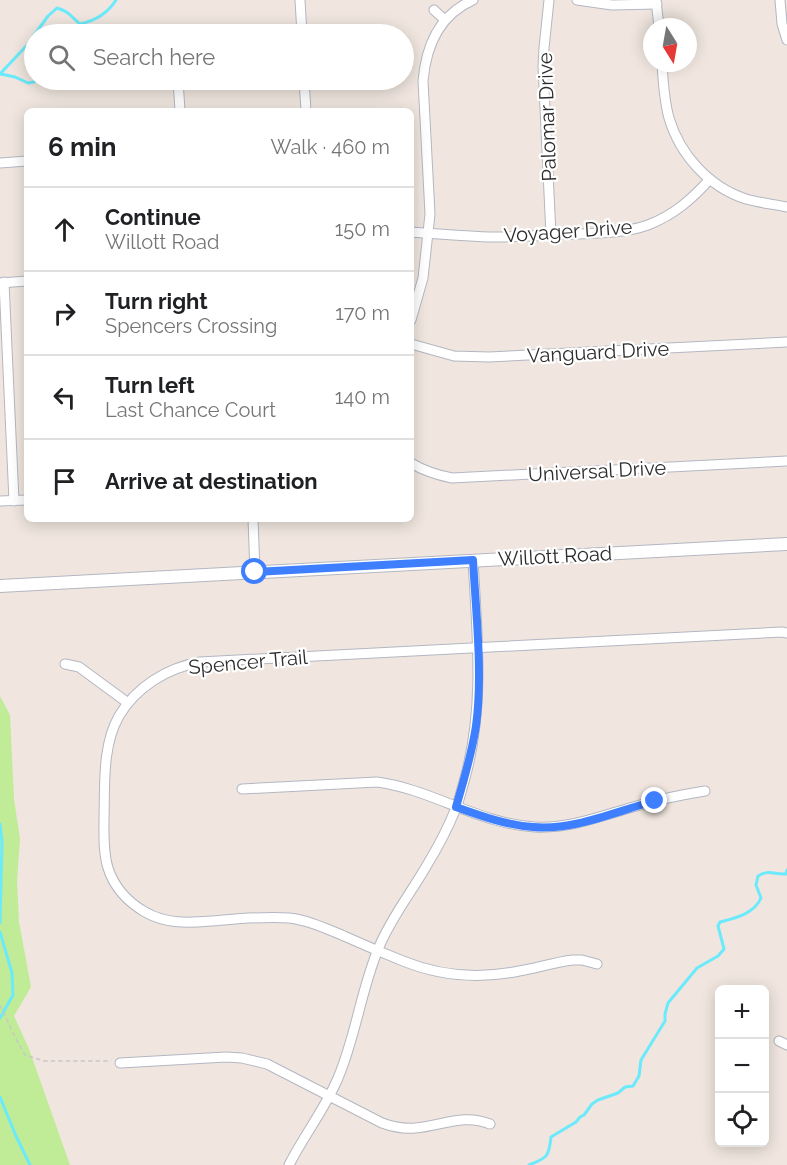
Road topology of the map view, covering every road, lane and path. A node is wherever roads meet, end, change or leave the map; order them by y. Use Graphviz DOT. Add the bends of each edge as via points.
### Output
graph roads {
  1 [pos="300,0"];
  2 [pos="473,0"];
  3 [pos="549,0"];
  4 [pos="577,0"];
  5 [pos="780,0"];
  6 [pos="656,2"];
  7 [pos="434,10"];
  8 [pos="658,18"];
  9 [pos="445,20"];
  10 [pos="301,24"];
  11 [pos="787,40"];
  12 [pos="663,72"];
  13 [pos="179,90"];
  14 [pos="305,90"];
  15 [pos="180,108"];
  16 [pos="306,108"];
  17 [pos="24,161"];
  18 [pos="0,163"];
  19 [pos="710,179"];
  20 [pos="787,207"];
  21 [pos="414,232"];
  22 [pos="429,233"];
  23 [pos="551,235"];
  24 [pos="24,281"];
  25 [pos="2,283"];
  26 [pos="414,310"];
  27 [pos="787,342"];
  28 [pos="414,345"];
  29 [pos="787,461"];
  30 [pos="414,465"];
  31 [pos="24,500"];
  32 [pos="0,501"];
  33 [pos="14,501"];
  34 [pos="253,522"];
  35 [pos="787,544"];
  36 [pos="473,560"];
  37 [pos="255,572"];
  38 [pos="0,586"];
  39 [pos="787,633"];
  40 [pos="477,648"];
  41 [pos="65,664"];
  42 [pos="128,703"];
  43 [pos="242,789"];
  44 [pos="705,791"];
  45 [pos="456,807"];
  46 [pos="378,950"];
  47 [pos="597,964"];
  48 [pos="0,1005"];
  49 [pos="120,1063"];
  50 [pos="330,1096"];
  51 [pos="490,1124"];
  52 [pos="289,1165"];
  1 -- 10 [label="street"];
  2 -- 9 [label="street"];
  3 -- 23 [label="street, Palomar Drive" via="543,66"];
  4 -- 6 [label="street" via="612,5"];
  5 -- 11 [label="street"];
  6 -- 8 [label="street"];
  7 -- 9 [label="street"];
  9 -- 22 [label="street" via="424,67"];
  12 -- 19 [label="street" via="673,130 690,159"];
  13 -- 15 [label="street"];
  14 -- 16 [label="street"];
  17 -- 18 [label="street"];
  19 -- 20 [label="street" via="744,198"];
  19 -- 23 [label="street, Voyager Drive" via="682,207 646,225 612,232"];
  21 -- 22 [label="street, Voyager Drive"];
  22 -- 23 [label="street, Voyager Drive" via="488,237"];
  22 -- 26 [label="street"];
  24 -- 25 [label="street"];
  25 -- 33 [label="street"];
  27 -- 28 [label="street, Vanguard Drive" via="473,357 442,354"];
  29 -- 30 [label="street, Universal Drive" via="452,478"];
  31 -- 33 [label="street"];
  32 -- 33 [label="street"];
  34 -- 37 [label="street"];
  35 -- 36 [label="main road, Willott Road"];
  36 -- 37 [label="main road, Willott Road"];
  36 -- 40 [label="street"];
  37 -- 38 [label="main road, Willott Road"];
  39 -- 40 [label="street, Spencer Trail"];
  40 -- 42 [label="street, Spencer Trail" via="200,662 169,671 142,688"];
  40 -- 45 [label="street" via="476,725"];
  41 -- 42 [label="street" via="79,667"];
  42 -- 46 [label="street, Spencer Trail" via="113,729 106,765 104,836 107,866 124,897 144,912 166,921 290,918"];
  43 -- 45 [label="street" via="376,782"];
  44 -- 45 [label="street" via="551,827 518,825"];
  45 -- 46 [label="street"];
  46 -- 47 [label="street, Spencer Trail" via="425,969 455,975 489,976 573,960"];
  46 -- 50 [label="street" via="346,1058"];
  48 -- 49 [label="path" via="25,1055 44,1061"];
  49 -- 50 [label="street" via="242,1058 267,1064"];
  50 -- 51 [label="street" via="392,1126 416,1128 466,1119"];
  50 -- 52 [label="street"];
}
